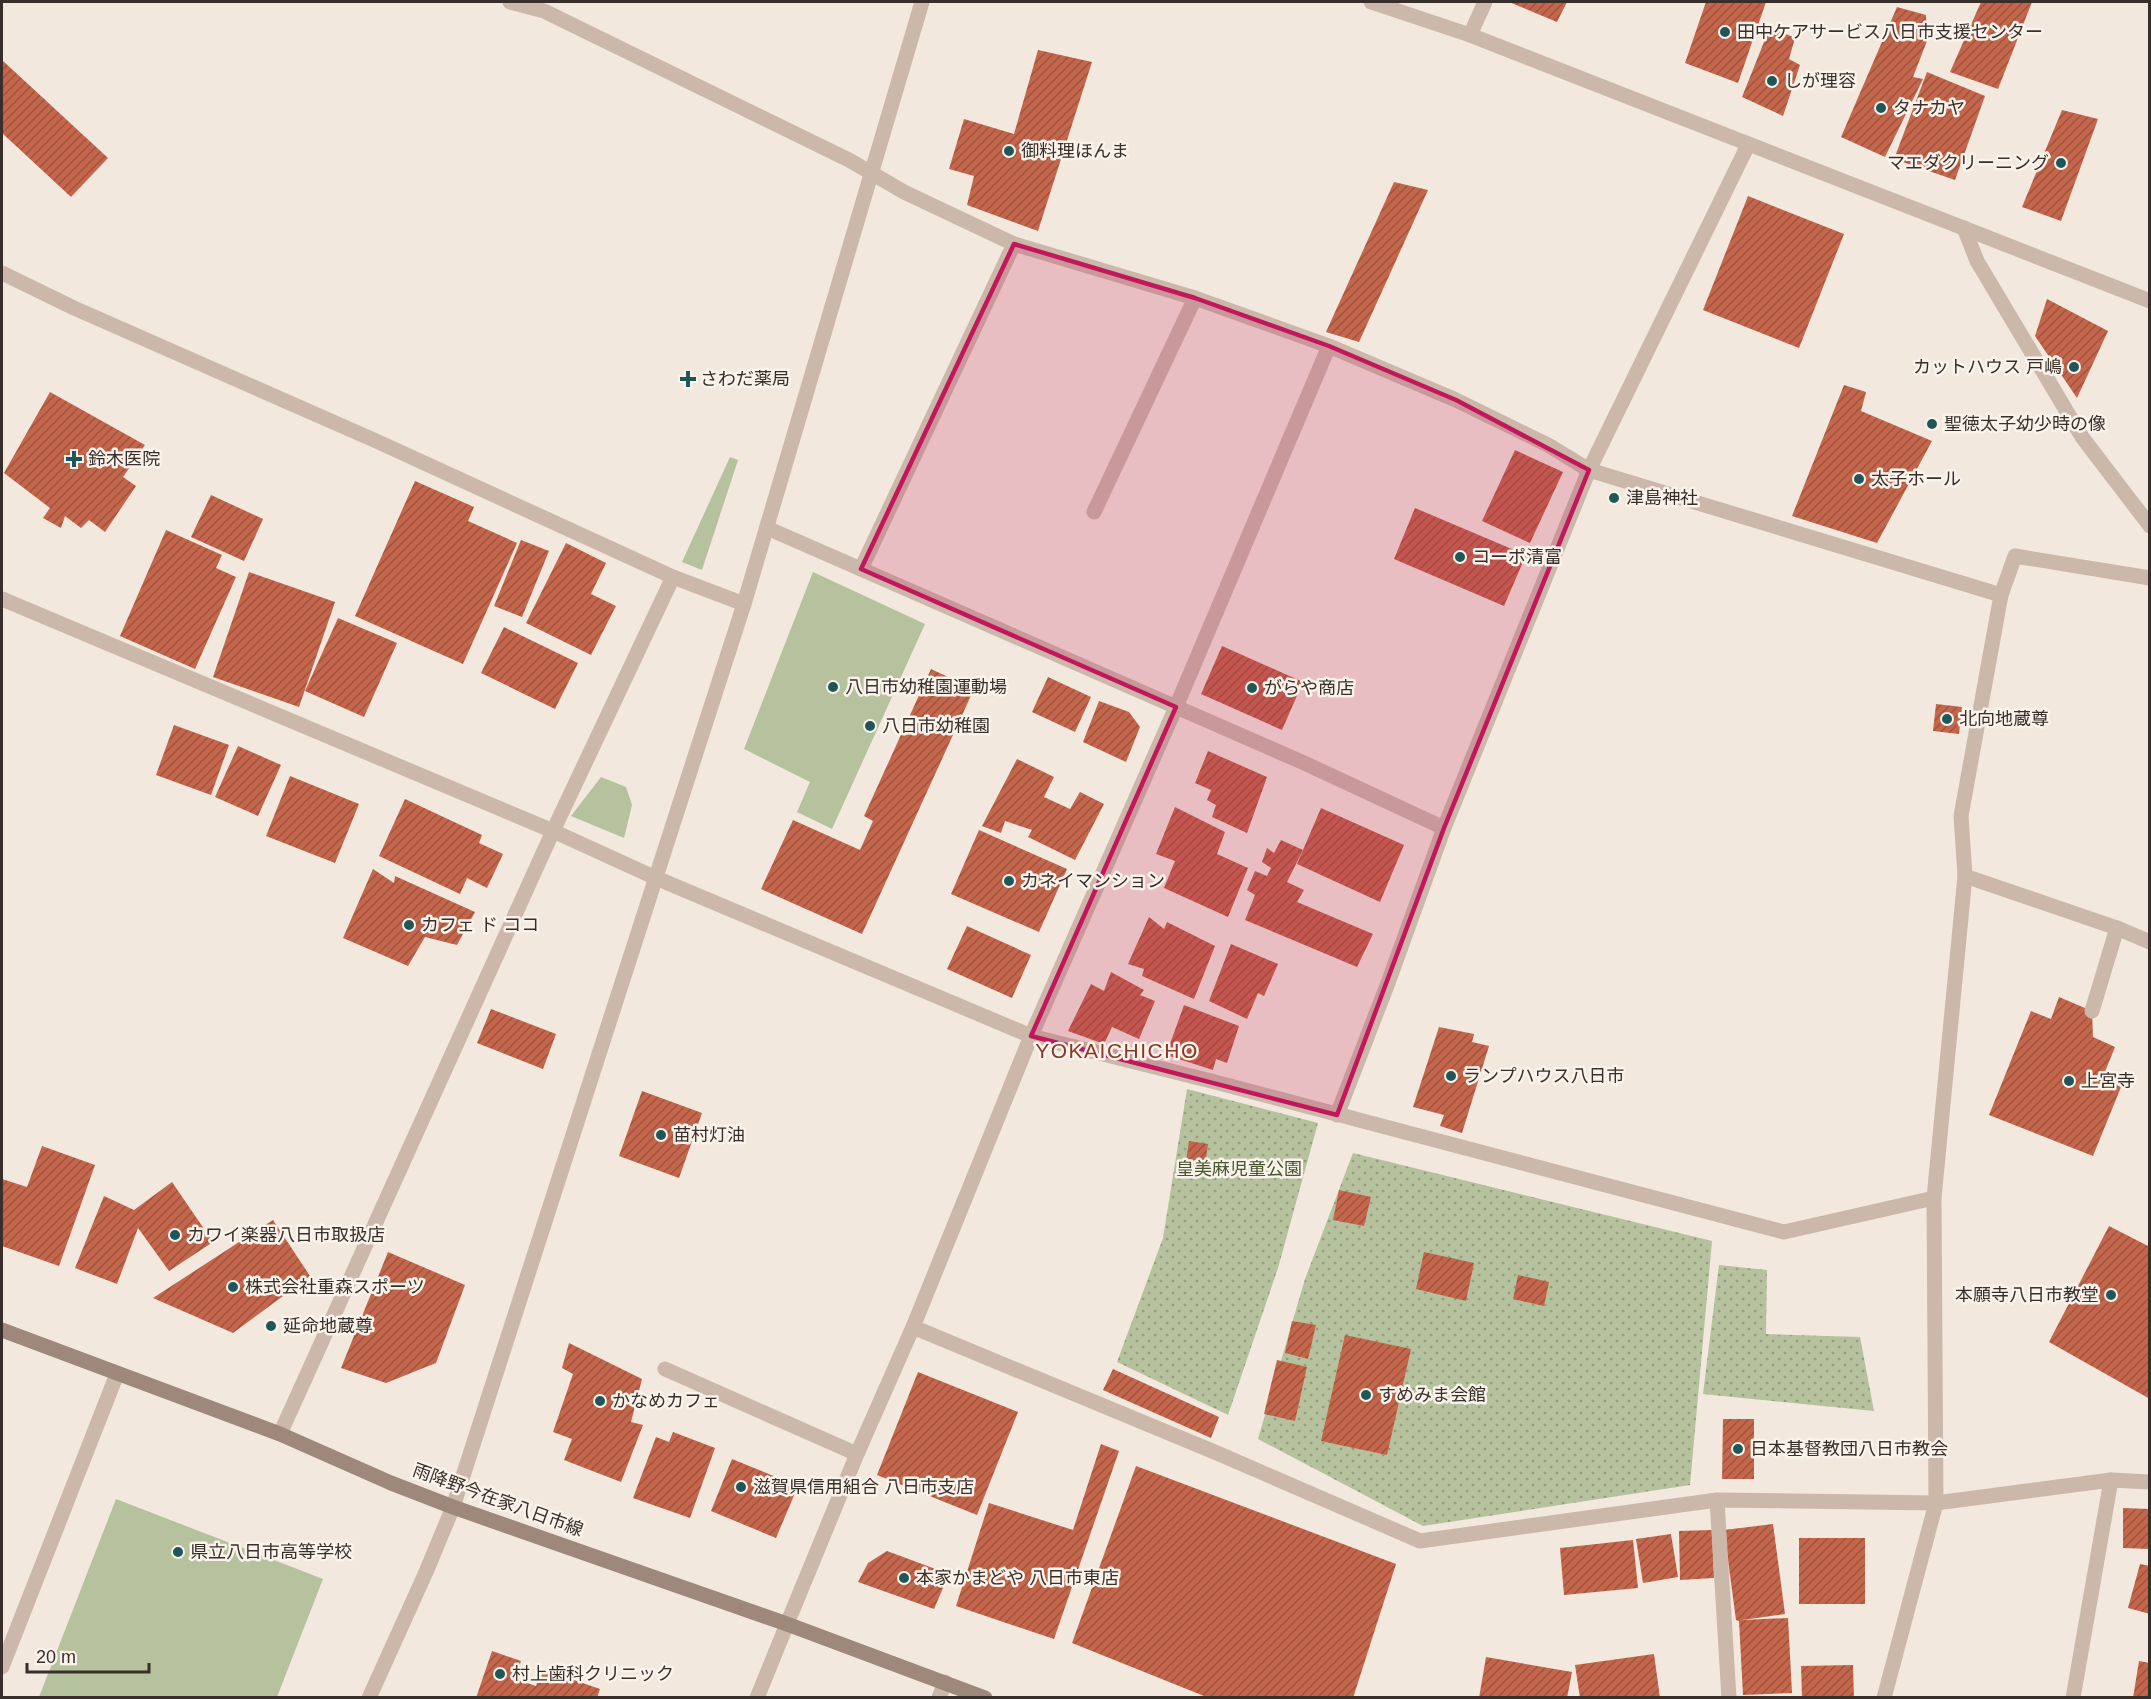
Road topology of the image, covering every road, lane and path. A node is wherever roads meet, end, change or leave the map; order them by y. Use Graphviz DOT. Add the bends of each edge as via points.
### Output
graph roads {
  1 [pos="510,2"];
  2 [pos="922,2"];
  3 [pos="1371,2"];
  4 [pos="1485,2"];
  5 [pos="1470,35"];
  6 [pos="1748,145"];
  7 [pos="871,171"];
  8 [pos="1964,228"];
  9 [pos="1014,244"];
  10 [pos="2,273"];
  11 [pos="1195,298"];
  12 [pos="2150,301"];
  13 [pos="1329,346"];
  14 [pos="1589,470"];
  15 [pos="1094,512"];
  16 [pos="2150,525"];
  17 [pos="767,528"];
  18 [pos="861,569"];
  19 [pos="673,577"];
  20 [pos="2150,578"];
  21 [pos="2001,595"];
  22 [pos="2,599"];
  23 [pos="744,604"];
  24 [pos="1176,706"];
  25 [pos="1444,828"];
  26 [pos="553,831"];
  27 [pos="1965,876"];
  28 [pos="656,878"];
  29 [pos="2117,928"];
  30 [pos="2150,942"];
  31 [pos="2092,1011"];
  32 [pos="1031,1036"];
  33 [pos="1336,1115"];
  34 [pos="1934,1198"];
  35 [pos="913,1327"];
  36 [pos="2,1330"];
  37 [pos="665,1369"];
  38 [pos="117,1374"];
  39 [pos="280,1434"];
  40 [pos="856,1454"];
  41 [pos="2111,1480"];
  42 [pos="2150,1482"];
  43 [pos="1717,1500"];
  44 [pos="1936,1503"];
  45 [pos="453,1507"];
  46 [pos="787,1624"];
  47 [pos="2,1667"];
  48 [pos="945,1682"];
  49 [pos="369,1698"];
  50 [pos="757,1698"];
  51 [pos="939,1698"];
  52 [pos="985,1698"];
  53 [pos="1729,1698"];
  54 [pos="1884,1698"];
  55 [pos="2073,1698"];
  1 -- 7 [label="street" via="544,11"];
  2 -- 7 [label="street"];
  3 -- 5 [label="street"];
  4 -- 5 [label="street"];
  5 -- 6 [label="street"];
  6 -- 8 [label="street"];
  6 -- 14 [label="street"];
  7 -- 9 [label="street" via="904,192"];
  7 -- 17 [label="street"];
  8 -- 12 [label="street"];
  8 -- 16 [label="street" via="1977,261 2082,437"];
  9 -- 11 [label="street"];
  9 -- 18 [label="street"];
  10 -- 19 [label="street"];
  11 -- 13 [label="street"];
  11 -- 15 [label="street"];
  13 -- 14 [label="street" via="1456,400 1548,445"];
  13 -- 24 [label="street"];
  14 -- 21 [label="street"];
  14 -- 25 [label="street"];
  17 -- 18 [label="street"];
  17 -- 23 [label="street"];
  18 -- 24 [label="street"];
  19 -- 23 [label="street"];
  19 -- 26 [label="street"];
  20 -- 21 [label="street" via="2015,556"];
  21 -- 27 [label="street" via="1961,816"];
  22 -- 26 [label="street"];
  23 -- 28 [label="street"];
  24 -- 25 [label="street"];
  24 -- 32 [label="street"];
  25 -- 33 [label="street"];
  26 -- 28 [label="street"];
  26 -- 39 [label="street"];
  27 -- 29 [label="street"];
  27 -- 34 [label="street"];
  28 -- 32 [label="street"];
  28 -- 45 [label="street"];
  29 -- 30 [label="street"];
  29 -- 31 [label="street"];
  32 -- 33 [label="street"];
  32 -- 35 [label="street"];
  33 -- 34 [label="street" via="1784,1232"];
  34 -- 44 [label="street"];
  35 -- 40 [label="street"];
  35 -- 43 [label="street" via="1420,1541"];
  36 -- 38 [label="main road, 雨降野今在家八日市線"];
  37 -- 40 [label="street"];
  38 -- 39 [label="main road, 雨降野今在家八日市線"];
  38 -- 47 [label="street"];
  39 -- 45 [label="main road, 雨降野今在家八日市線"];
  40 -- 46 [label="street"];
  41 -- 42 [label="street"];
  41 -- 44 [label="street"];
  41 -- 55 [label="street"];
  43 -- 44 [label="street"];
  43 -- 53 [label="street"];
  44 -- 54 [label="street"];
  45 -- 46 [label="main road, 雨降野今在家八日市線"];
  45 -- 49 [label="street"];
  46 -- 48 [label="main road, 雨降野今在家八日市線"];
  46 -- 50 [label="street"];
  48 -- 51 [label="street"];
  48 -- 52 [label="main road, 雨降野今在家八日市線"];
}
